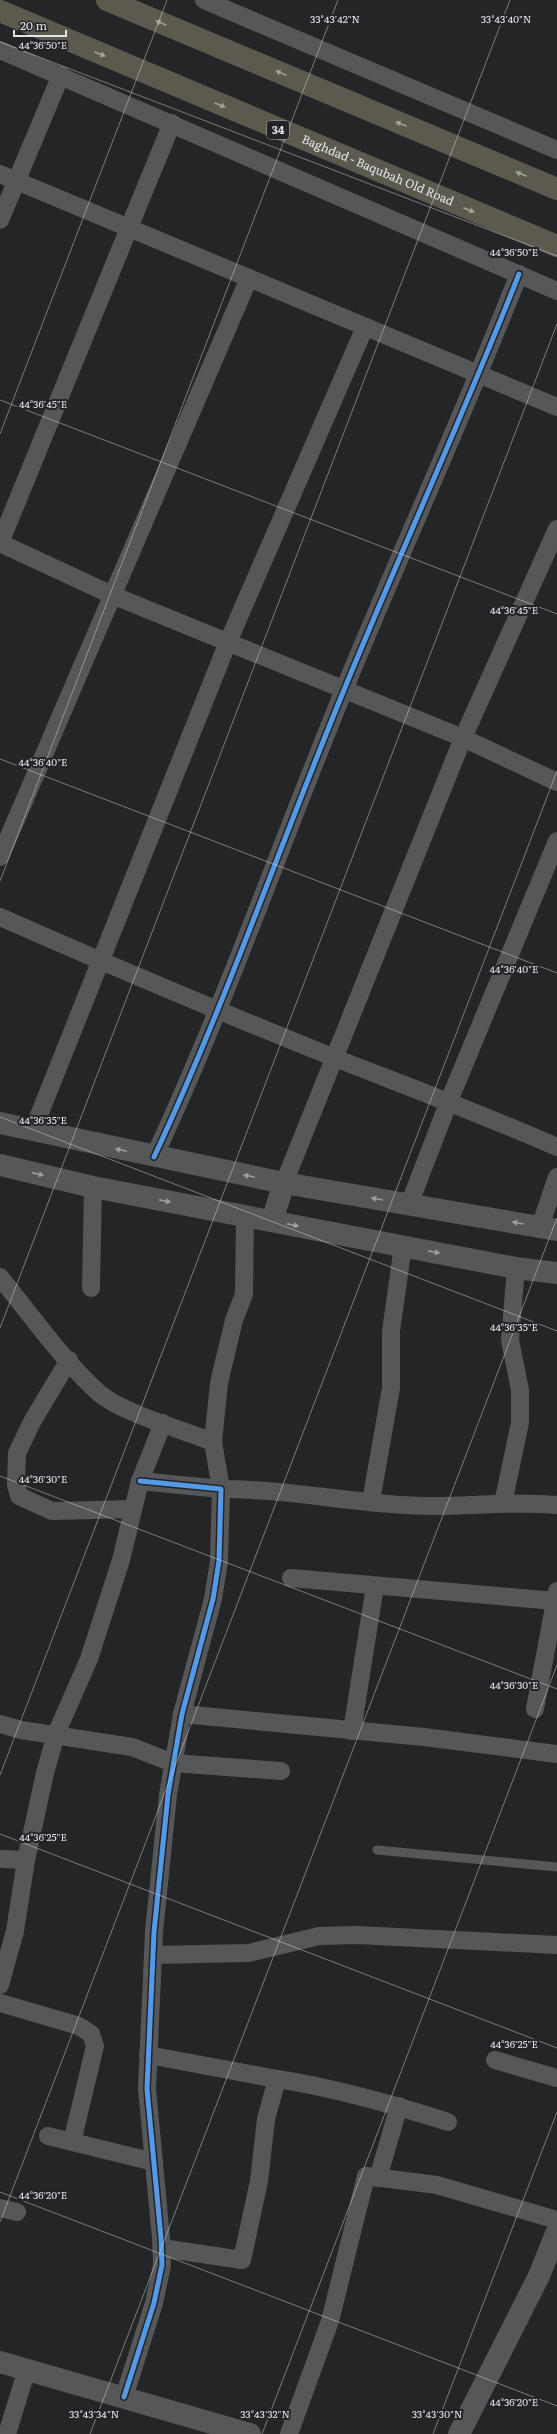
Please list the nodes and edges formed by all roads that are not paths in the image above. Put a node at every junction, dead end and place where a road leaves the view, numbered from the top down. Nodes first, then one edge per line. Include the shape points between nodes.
1 (107, 0) edge
2 (204, 0) edge
3 (0, 11) edge
4 (0, 50) edge
5 (61, 75) junction
6 (172, 122) junction
7 (557, 150) edge
8 (0, 174) edge
9 (17, 181) junction
10 (557, 189) edge
11 (0, 220) edge
12 (129, 228) junction
13 (557, 246) edge
14 (519, 274) junction
15 (249, 278) junction
16 (557, 291) edge
17 (365, 327) junction
18 (479, 375) junction
19 (557, 407) edge
20 (557, 530) edge
21 (0, 543) edge
22 (112, 595) junction
23 (228, 642) junction
24 (344, 689) junction
25 (463, 738) junction
26 (557, 782) edge
27 (557, 841) edge
28 (0, 857) edge
29 (0, 917) edge
30 (100, 961) junction
31 (218, 1009) junction
32 (335, 1058) junction
33 (449, 1101) junction
34 (0, 1123) edge
35 (33, 1130) junction
36 (557, 1147) edge
37 (154, 1157) junction
38 (0, 1165) edge
39 (557, 1177) edge
40 (284, 1183) junction
41 (93, 1187) junction
42 (409, 1205) junction
43 (245, 1216) junction
44 (272, 1221) junction
45 (549, 1228) edge
46 (403, 1246) junction
47 (516, 1268) junction
48 (557, 1273) edge
49 (0, 1277) edge
50 (91, 1288) dead end
51 (69, 1360) junction
52 (163, 1422) junction
53 (213, 1442) junction
54 (140, 1481) junction
55 (221, 1489) junction
56 (371, 1501) junction
57 (503, 1503) junction
58 (557, 1504) edge
59 (133, 1509) junction
60 (291, 1578) dead end
61 (375, 1586) junction
62 (556, 1596) edge
63 (535, 1710) dead end
64 (182, 1714) junction
65 (0, 1724) edge
66 (352, 1731) junction
67 (56, 1734) junction
68 (557, 1754) edge
69 (173, 1763) junction
70 (281, 1771) dead end
71 (377, 1850) dead end
72 (0, 1859) edge
73 (26, 1860) junction
74 (557, 1867) edge
75 (557, 1945) edge
76 (154, 1955) junction
77 (0, 1985) edge
78 (0, 2002) edge
79 (148, 2055) junction
80 (495, 2060) dead end
81 (557, 2078) edge
82 (277, 2079) junction
83 (399, 2106) junction
84 (448, 2122) dead end
85 (48, 2136) dead end
86 (72, 2142) junction
87 (154, 2162) junction
88 (378, 2178) junction
89 (0, 2208) edge
90 (18, 2212) dead end
91 (557, 2220) edge
92 (557, 2231) edge
93 (162, 2248) junction
94 (553, 2252) edge
95 (0, 2362) edge
96 (27, 2369) junction
97 (124, 2397) junction
98 (236, 2432) edge
99 (7, 2434) edge
100 (289, 2434) edge
101 (459, 2434) edge

10 -> 1 highway
2 - 7 street
3 -> 13 highway, Baghdad - Baqubah Old Road / 34
4 - 5 street
5 - 6 street
5 - 9 street
6 - 12 street
6 - 14 street
8 - 9 street
9 - 11 street
9 - 12 street
12 - 15 street
12 - 21 street
14 - 16 street
14 - 18 street
15 - 17 street
15 - 22 street
17 - 18 street
17 - 23 street
18 - 19 street
18 - 24 street
20 - 25 street
21 - 22 street
22 - 23 street
22 - 28 street
23 - 24 street
23 - 30 street
24 - 25 street
24 - 31 street
25 - 26 street
25 - 32 street
27 - 33 street
29 - 30 street
30 - 31 street
30 - 35 street
31 - 32 street
31 - 37 street
32 - 33 street
32 - 40 street
33 - 36 street
33 - 42 street
34 - 35 street
37 -> 35 street
40 -> 37 street
38 -> 41 street
39 - 45 street
42 -> 40 street
40 - 44 street
41 -> 43 street
41 - 50 street
45 -> 42 street
43 - 44 street
43 - 53 street via 244,1294 234,1320 219,1383
44 -> 46 street
46 -> 47 street
46 - 56 street via 391,1332 391,1388
47 - 48 street
47 - 57 street via 510,1340 520,1390 520,1423
49 - 51 street
51 - 52 street via 100,1393 135,1413
51 - 59 street via 33,1420 17,1453 16,1484 19,1496 52,1511
52 - 53 street
52 - 54 street
53 - 55 street
54 - 55 street
54 - 59 street
55 - 56 street via 269,1490
55 - 64 street via 219,1561 213,1599
56 - 57 street via 435,1506
57 - 58 street
59 - 67 street via 121,1560 90,1659
60 - 61 street
61 - 62 street
61 - 66 street
62 - 63 street
64 - 66 street
64 - 69 street
65 - 67 street via 21,1730
66 - 68 street via 424,1737
67 - 69 street via 132,1747
67 - 73 street
69 - 70 street
69 - 76 street
71 - 74 lane
72 - 73 street
73 - 77 street via 15,1931
75 - 76 street via 358,1935 319,1936 249,1953
76 - 79 street
78 - 86 street via 79,2026 91,2034 95,2046
79 - 82 street
79 - 87 street via 147,2089
80 - 81 street
82 - 83 street via 318,2086
82 - 93 street via 266,2119 259,2181 242,2260
83 - 84 street
83 - 88 street
85 - 86 street
86 - 87 street
87 - 93 street
88 - 91 street via 436,2185
88 - 100 street via 366,2176 330,2322
89 - 90 street
92 - 94 street
93 - 97 street via 162,2265 154,2303
94 - 101 street
95 - 96 street
96 - 97 street
96 - 99 street
97 - 98 street

